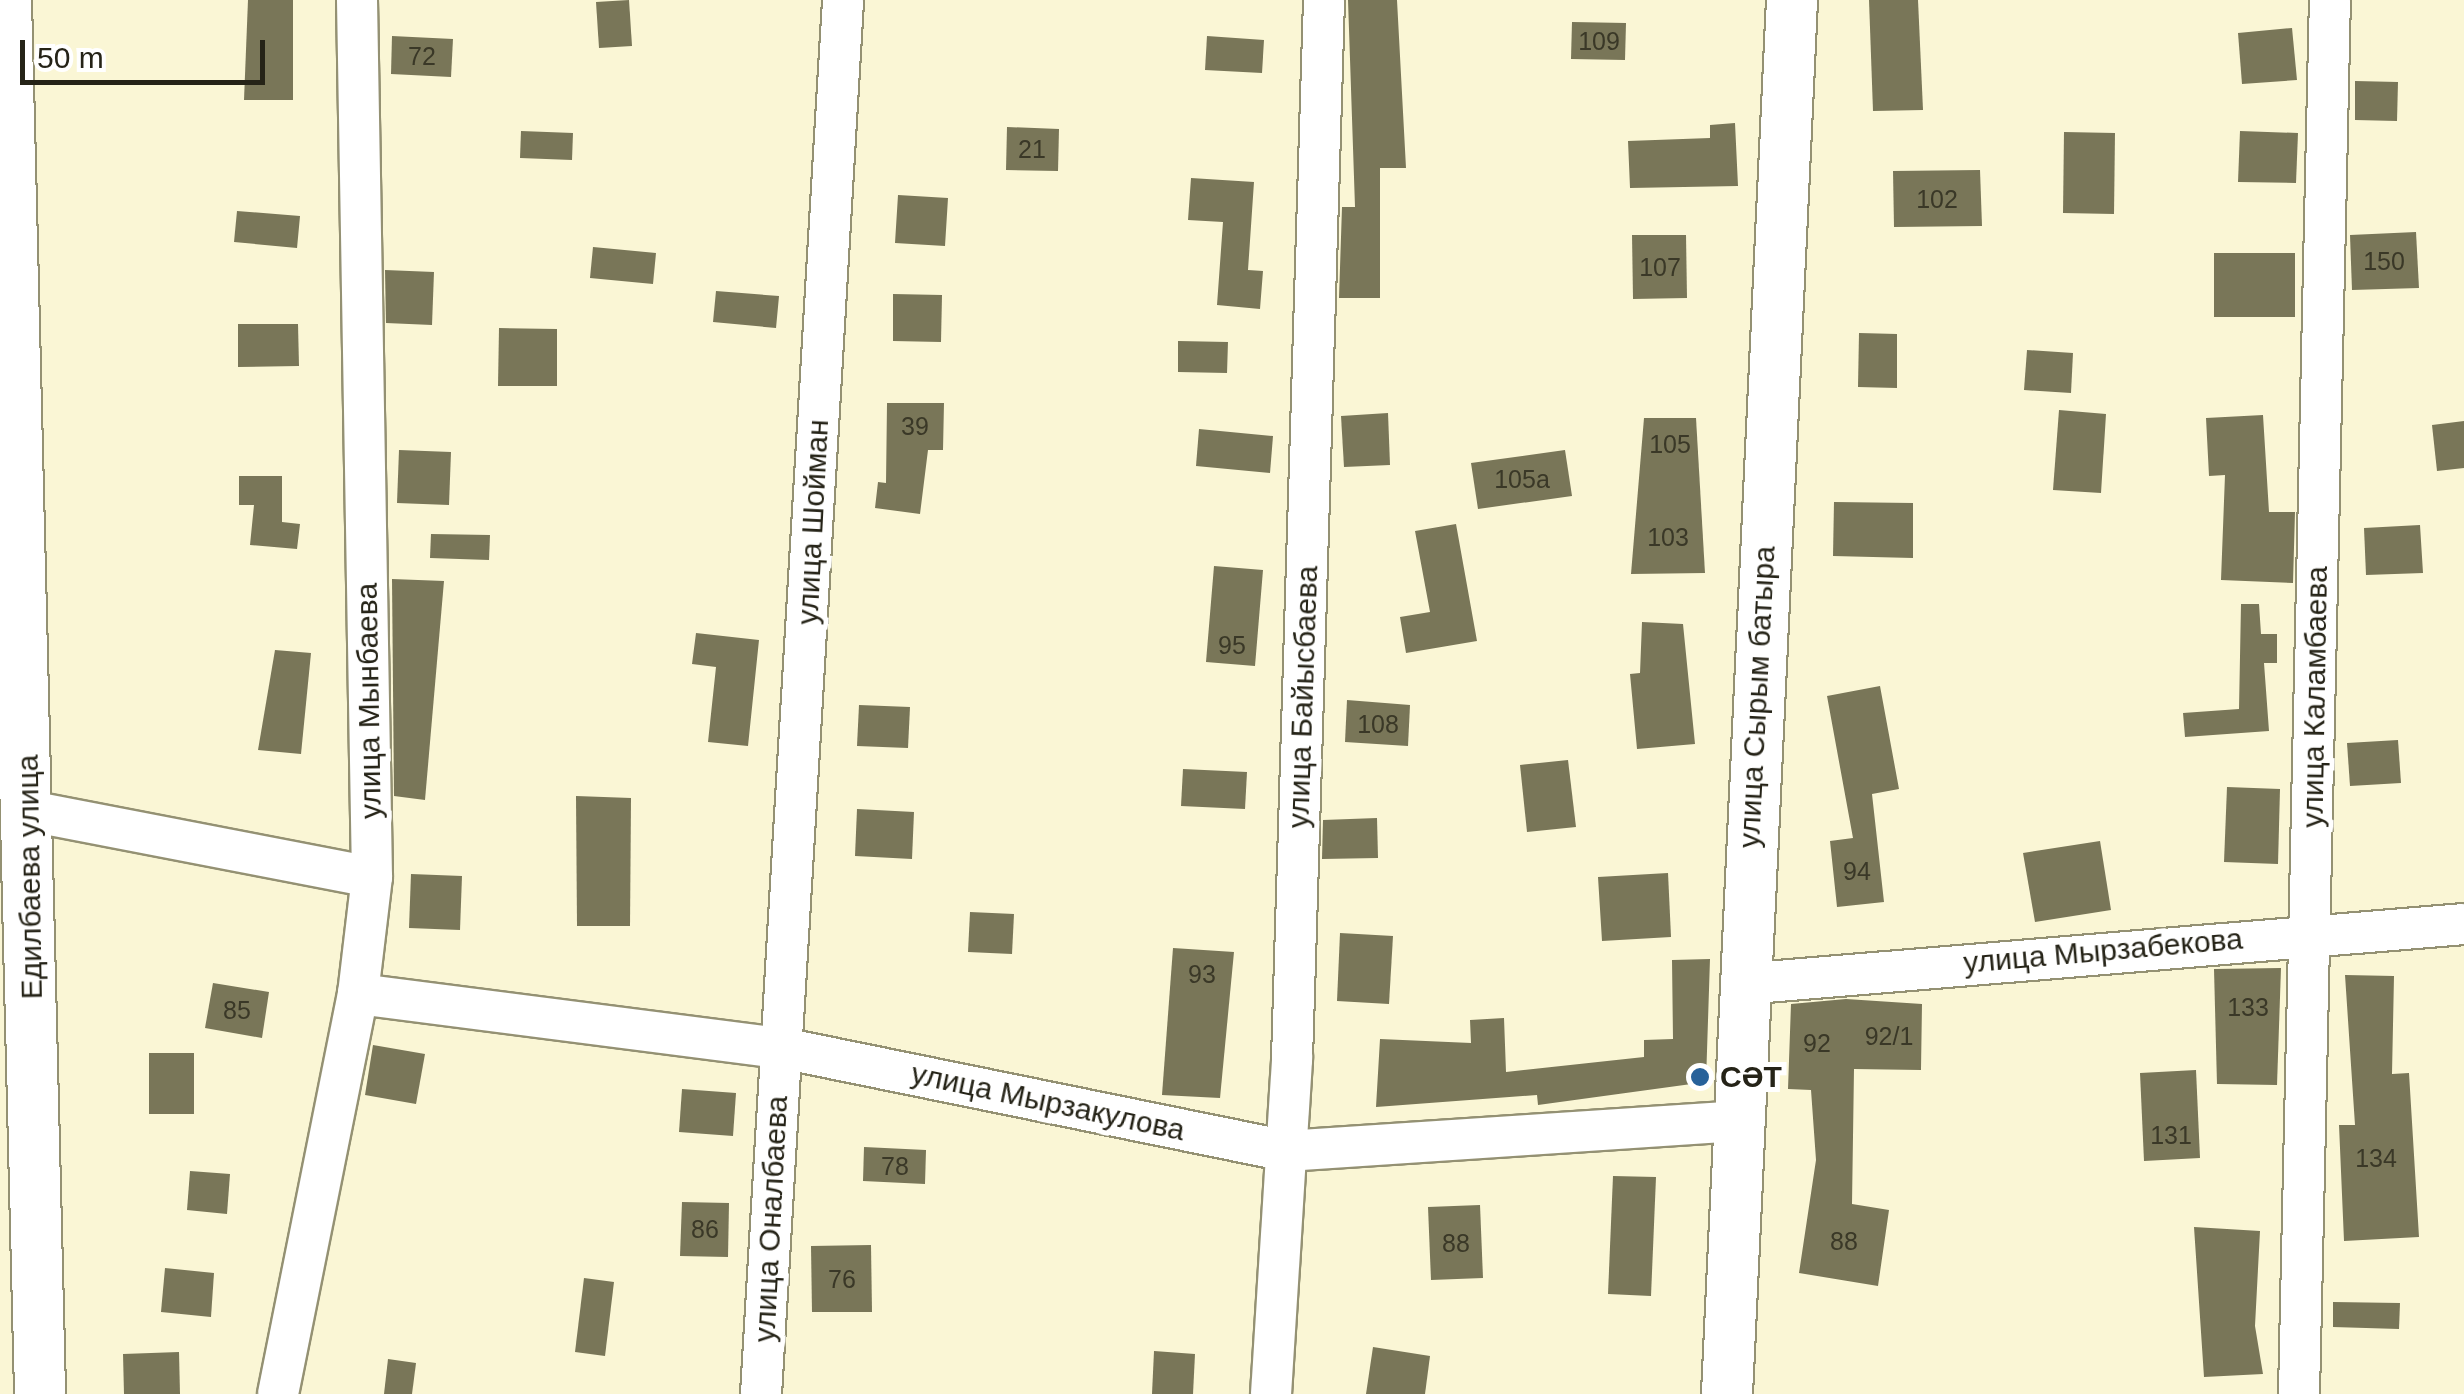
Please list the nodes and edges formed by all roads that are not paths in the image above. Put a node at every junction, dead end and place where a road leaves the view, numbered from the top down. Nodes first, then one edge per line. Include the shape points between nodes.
1 (6, 0) edge
2 (357, 0) edge
3 (843, 0) edge
4 (1324, 0) edge
5 (1792, 0) edge
6 (2330, 0) edge
7 (4, 67) edge
8 (11, 546) edge
9 (29, 811) junction
10 (372, 876) junction
11 (2464, 924) edge
12 (2310, 931) junction
13 (1742, 984) junction
14 (358, 994) junction
15 (782, 1046) junction
16 (1740, 1122) junction
17 (1287, 1151) junction
18 (40, 1394) edge
19 (278, 1394) edge
20 (761, 1394) edge
21 (1271, 1394) edge
22 (1727, 1394) edge
23 (2299, 1394) edge

1 - 7 street, Едилбаева улица
2 - 10 street, улица Мынбаева
3 - 15 street, улица Шойман
4 - 17 street, улица Байысбаева
5 - 13 street, улица Сырым батыра
6 - 12 street, улица Каламбаева
7 - 8 street, Едилбаева улица
8 - 9 street, Едилбаева улица
9 - 10 street
9 - 18 street, Едилбаева улица
10 - 14 street, улица Мынбаева
11 - 12 street, улица Мырзабекова
12 - 13 street, улица Мырзабекова
12 - 23 street, улица Каламбаева
13 - 16 street, улица Сырым батыра
14 - 15 street, улица Мырзакулова
14 - 19 street, улица Мынбаева
15 - 17 street, улица Мырзакулова
15 - 20 street, улица Оналбаева
16 - 17 street, улица Мырзакулова
16 - 22 street, улица Сырым батыра
17 - 21 street, улица Байысбаева

